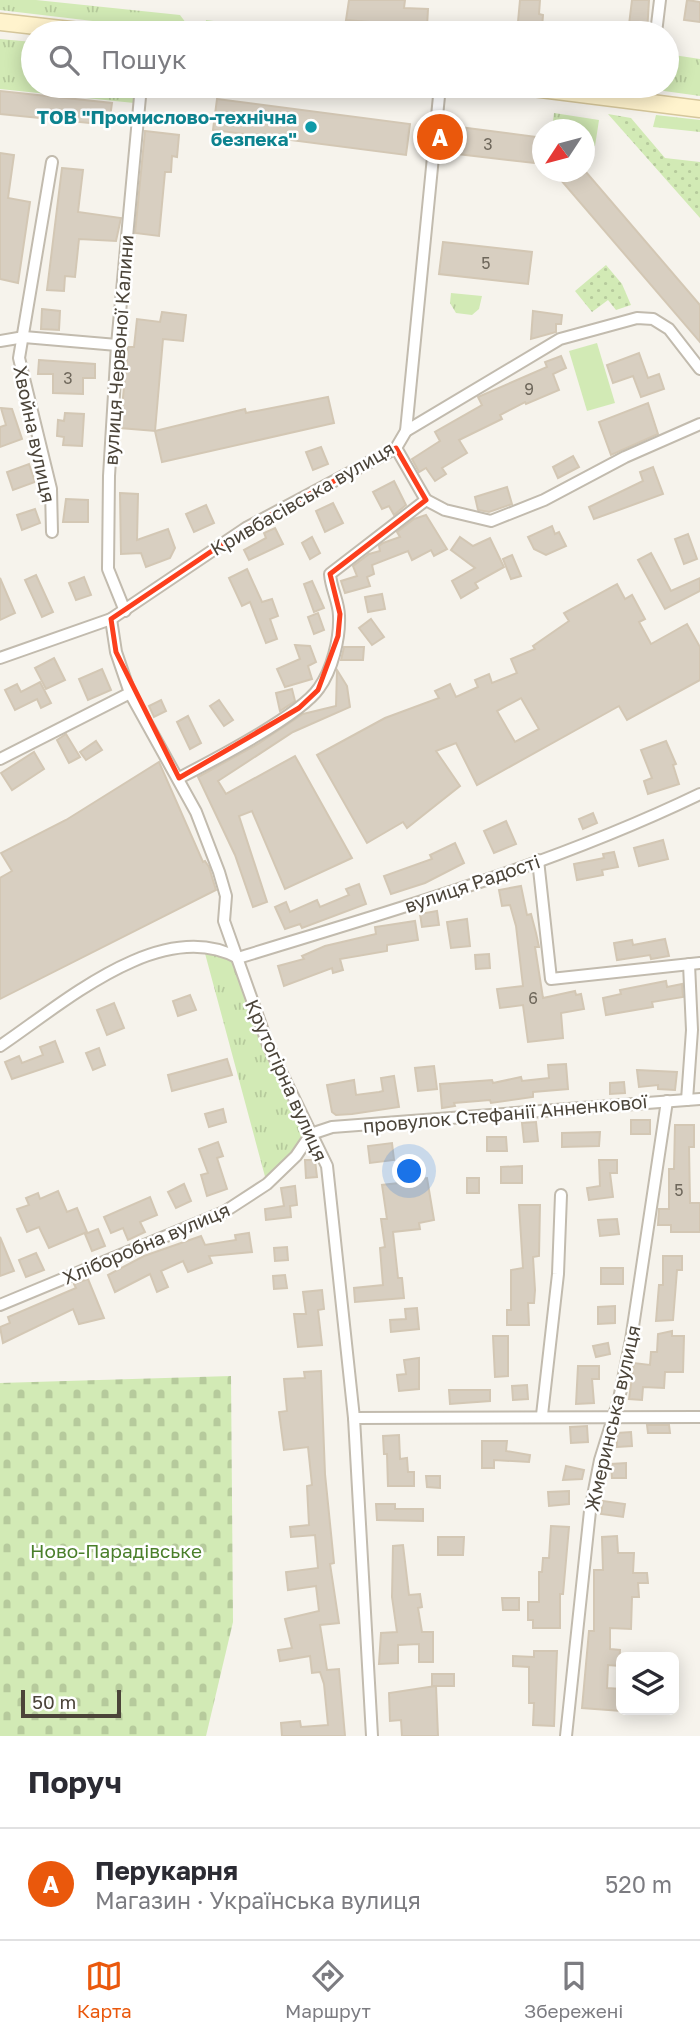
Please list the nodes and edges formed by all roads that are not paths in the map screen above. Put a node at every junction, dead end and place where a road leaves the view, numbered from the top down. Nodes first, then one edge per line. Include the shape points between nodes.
1 (660, 0) edge
2 (657, 21) edge
3 (0, 22) edge
4 (21, 24) edge
5 (140, 98) edge
6 (439, 98) edge
7 (663, 98) edge
8 (700, 109) edge
9 (52, 162) dead end
10 (24, 337) junction
11 (0, 341) edge
12 (117, 345) junction
13 (700, 369) edge
14 (700, 424) edge
15 (406, 431) junction
16 (396, 447) junction
17 (426, 500) junction
18 (52, 532) dead end
19 (125, 611) junction
20 (111, 620) junction
21 (0, 658) edge
22 (130, 693) junction
23 (0, 759) edge
24 (179, 778) junction
25 (700, 794) edge
26 (538, 860) junction
27 (238, 958) junction
28 (694, 964) edge
29 (0, 1046) edge
30 (700, 1099) edge
31 (687, 1100) junction
32 (667, 1101) junction
33 (311, 1134) junction
34 (561, 1195) dead end
35 (0, 1305) edge
36 (542, 1415) junction
37 (613, 1415) junction
38 (700, 1417) edge
39 (354, 1418) junction
40 (372, 1736) edge
41 (566, 1736) edge

1 - 2 street
3 - 4 main road
5 - 12 street, вулиця Червоної Калини
6 - 15 street
7 - 8 main road
9 - 10 street, Хвойна вулиця
10 - 11 street, Хвойна вулиця
10 - 12 street, Хвойна вулиця
10 - 18 street, Хвойна вулиця via 19,366 51,489
12 - 19 street, вулиця Червоної Калини via 107,545 108,569
13 - 15 street, Кривбасівська вулиця via 669,329 653,319 637,318 560,339
14 - 17 street via 491,522
15 - 16 street, Кривбасівська вулиця
16 - 17 street
16 - 19 street, Кривбасівська вулиця via 246,528
17 - 24 street via 330,575 340,614 338,636 318,690 299,708
19 - 20 street, Кривбасівська вулиця
20 - 21 street, Кривбасівська вулиця
20 - 22 street, Крутогірна вулиця
22 - 23 street
22 - 24 street, Крутогірна вулиця
24 - 27 street, Крутогірна вулиця via 219,872 226,895 224,921
25 - 26 street, вулиця Радості via 610,835
26 - 27 street, вулиця Радості
26 - 28 street via 551,979
27 - 29 street via 223,949 203,946 133,962 73,993
27 - 33 street, Крутогірна вулиця via 268,1045
28 - 31 street
30 - 31 street, провулок Стефанії Анненкової
31 - 32 street, провулок Стефанії Анненкової
32 - 33 street, провулок Стефанії Анненкової via 357,1125
32 - 37 street, Жмеринська вулиця via 634,1326
33 - 35 street, Хліборобна вулиця via 276,1176 224,1212
33 - 39 street, Крутогірна вулиця via 324,1157 331,1195
34 - 36 street via 558,1273
36 - 37 street
36 - 39 street
37 - 38 street
37 - 41 street, Жмеринська вулиця via 590,1511
39 - 40 street, Крутогірна вулиця

